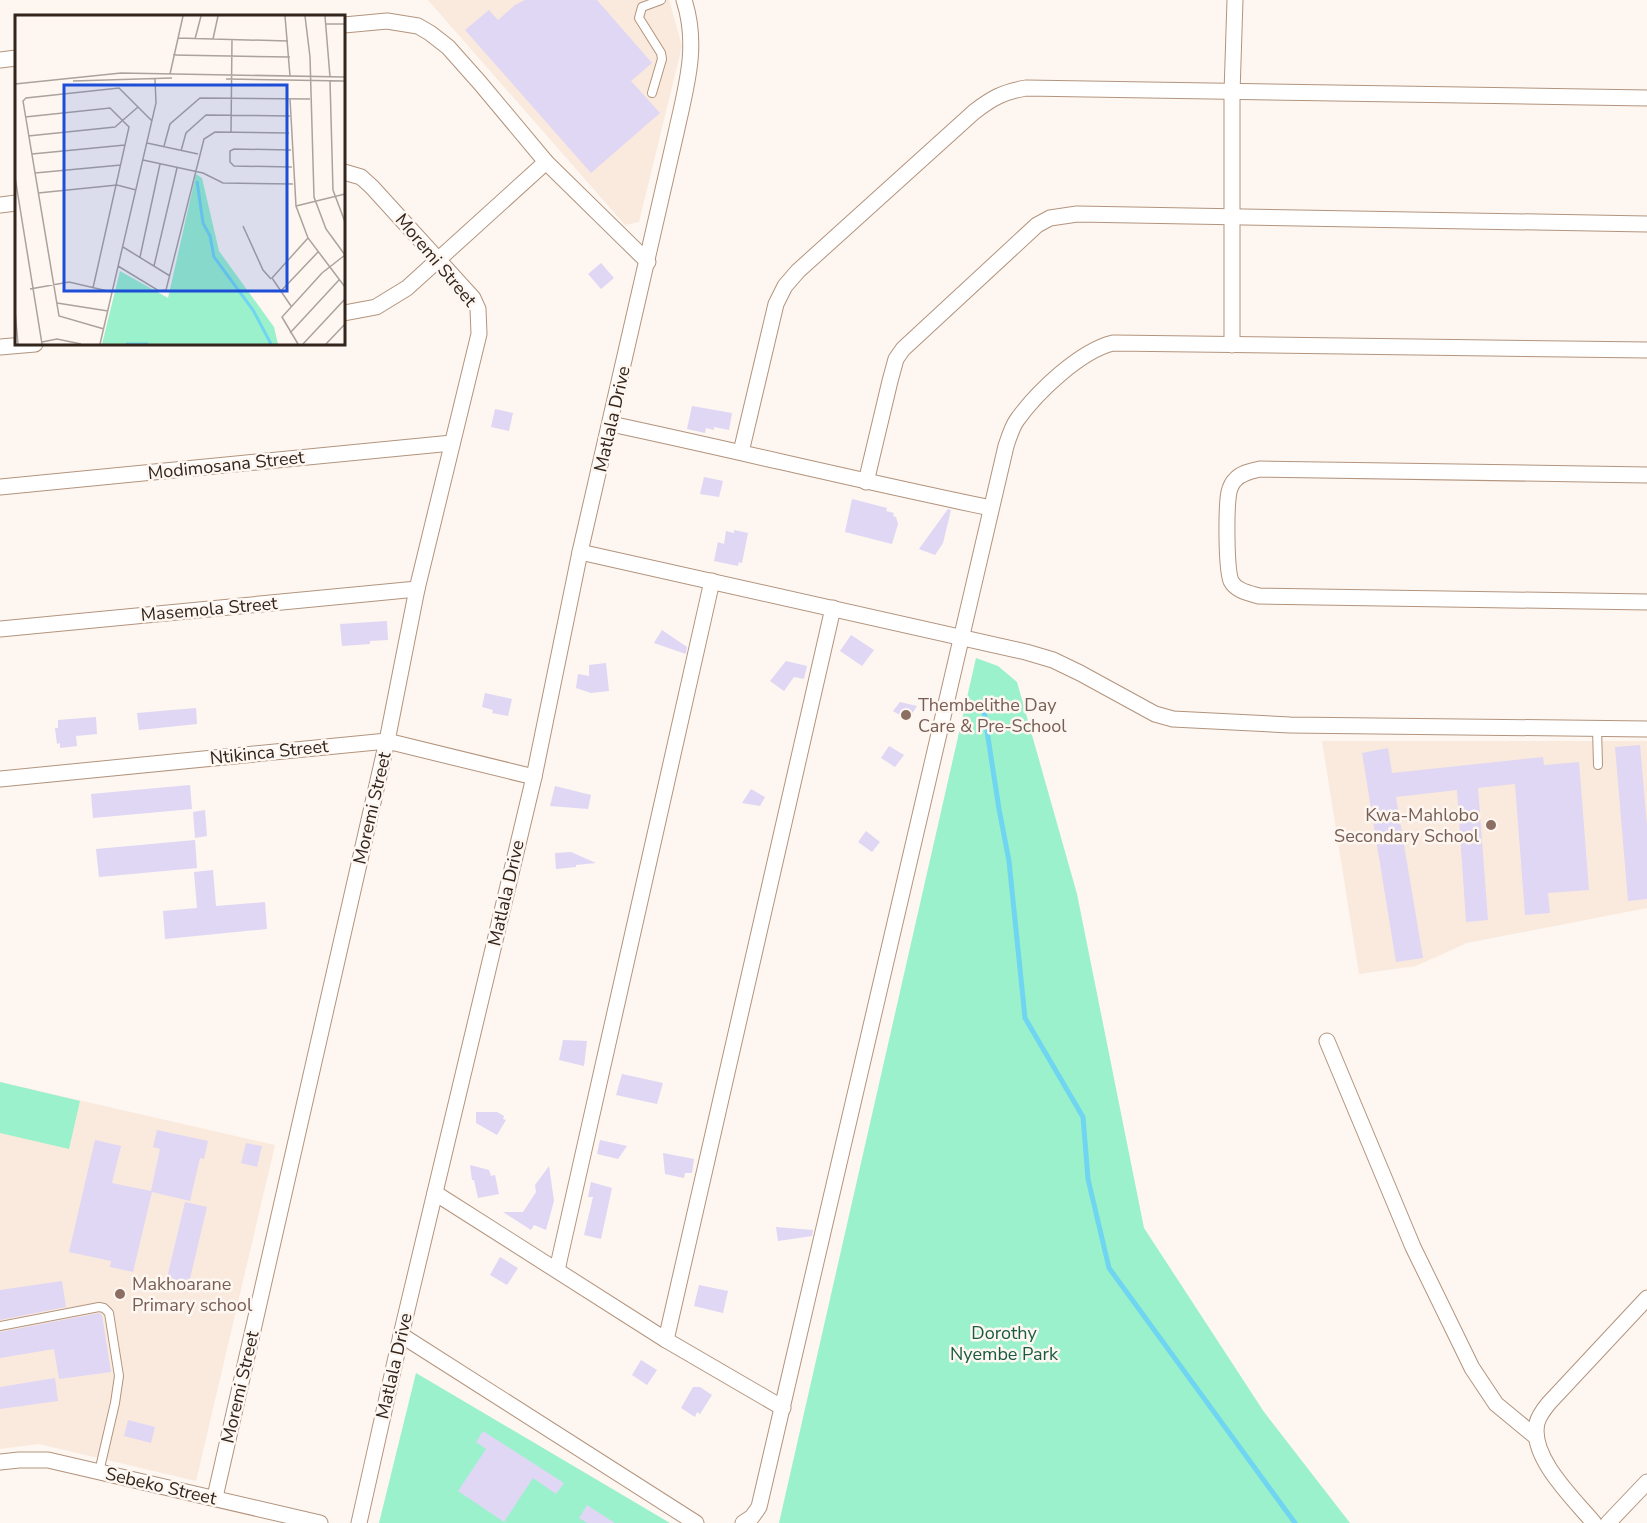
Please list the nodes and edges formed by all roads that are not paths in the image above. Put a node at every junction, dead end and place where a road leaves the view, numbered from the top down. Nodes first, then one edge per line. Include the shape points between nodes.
1 (661, 0) edge
2 (684, 0) edge
3 (1235, 0) edge
4 (345, 25) edge
5 (15, 58) edge
6 (0, 60) edge
7 (652, 93) dead end
8 (1232, 93) junction
9 (1647, 98) edge
10 (546, 162) junction
11 (345, 172) edge
12 (15, 203) edge
13 (0, 205) edge
14 (1232, 217) junction
15 (1647, 224) edge
16 (437, 261) junction
17 (648, 262) junction
18 (345, 313) edge
19 (23, 345) edge
20 (1232, 345) junction
21 (0, 347) edge
22 (1647, 350) edge
23 (610, 424) junction
24 (452, 443) junction
25 (741, 452) junction
26 (1647, 475) edge
27 (866, 482) junction
28 (0, 487) edge
29 (991, 508) junction
30 (580, 552) junction
31 (712, 582) junction
32 (417, 588) junction
33 (1647, 602) edge
34 (833, 608) junction
35 (0, 629) edge
36 (960, 638) junction
37 (1597, 728) junction
38 (1647, 729) edge
39 (387, 741) junction
40 (1598, 765) dead end
41 (534, 777) junction
42 (0, 778) edge
43 (1327, 1041) dead end
44 (435, 1194) junction
45 (557, 1270) junction
46 (1647, 1298) edge
47 (0, 1326) edge
48 (401, 1335) junction
49 (666, 1340) junction
50 (783, 1408) junction
51 (1536, 1437) junction
52 (0, 1462) edge
53 (99, 1472) junction
54 (1647, 1482) edge
55 (215, 1497) junction
56 (320, 1523) edge
57 (359, 1523) edge
58 (696, 1523) edge
59 (743, 1523) edge
60 (1594, 1523) edge
61 (1608, 1523) edge

1 - 7 lane via 642,7 639,18 661,53
2 - 17 street, Matlala Drive via 691,28 690,64
3 - 8 street
4 - 10 street via 387,21 418,26 430,33 448,47
5 - 6 street
8 - 9 street
8 - 14 street
8 - 25 street via 1026,88 993,98 785,286 776,304
10 - 16 street
10 - 17 street
11 - 16 street, Moremi Street via 360,177 372,187
12 - 13 street
14 - 15 street
14 - 20 street
14 - 27 street via 1077,214 1050,218 1037,225 896,359
16 - 18 street via 389,300 376,307
16 - 24 street, Moremi Street via 473,298 480,322
17 - 23 street, Matlala Drive
19 - 21 street
20 - 22 street
20 - 29 street via 1113,343 1087,353 1033,400 1015,422
23 - 25 street
23 - 30 street, Matlala Drive
24 - 28 street, Modimosana Street
24 - 32 street, Moremi Street
25 - 27 street
26 - 33 street via 1260,469 1236,478 1227,502 1228,566 1231,580 1246,593 1275,597
27 - 29 street
29 - 36 street
30 - 31 street
30 - 41 street, Matlala Drive
31 - 34 street
31 - 45 street
32 - 35 street, Masemola Street
32 - 39 street, Moremi Street
34 - 36 street
34 - 49 street
36 - 37 street via 1053,660 1155,714 1173,719 1290,725
36 - 50 street
37 - 38 street
37 - 40 lane
39 - 41 street, Ntikinca Street
39 - 42 street, Ntikinca Street
39 - 55 street, Moremi Street
41 - 44 street, Matlala Drive
43 - 51 street via 1413,1246 1472,1368 1496,1404
44 - 45 street
44 - 48 street, Matlala Drive
45 - 49 street
46 - 51 street via 1540,1414
47 - 53 lane via 99,1307 109,1312 119,1376
48 - 57 street, Matlala Drive
48 - 58 street
49 - 50 street
50 - 59 street via 759,1507
51 - 60 street via 1540,1454
52 - 53 street, Sebeko Street via 48,1460
53 - 55 street, Sebeko Street
54 - 61 street
55 - 56 street, Sebeko Street

